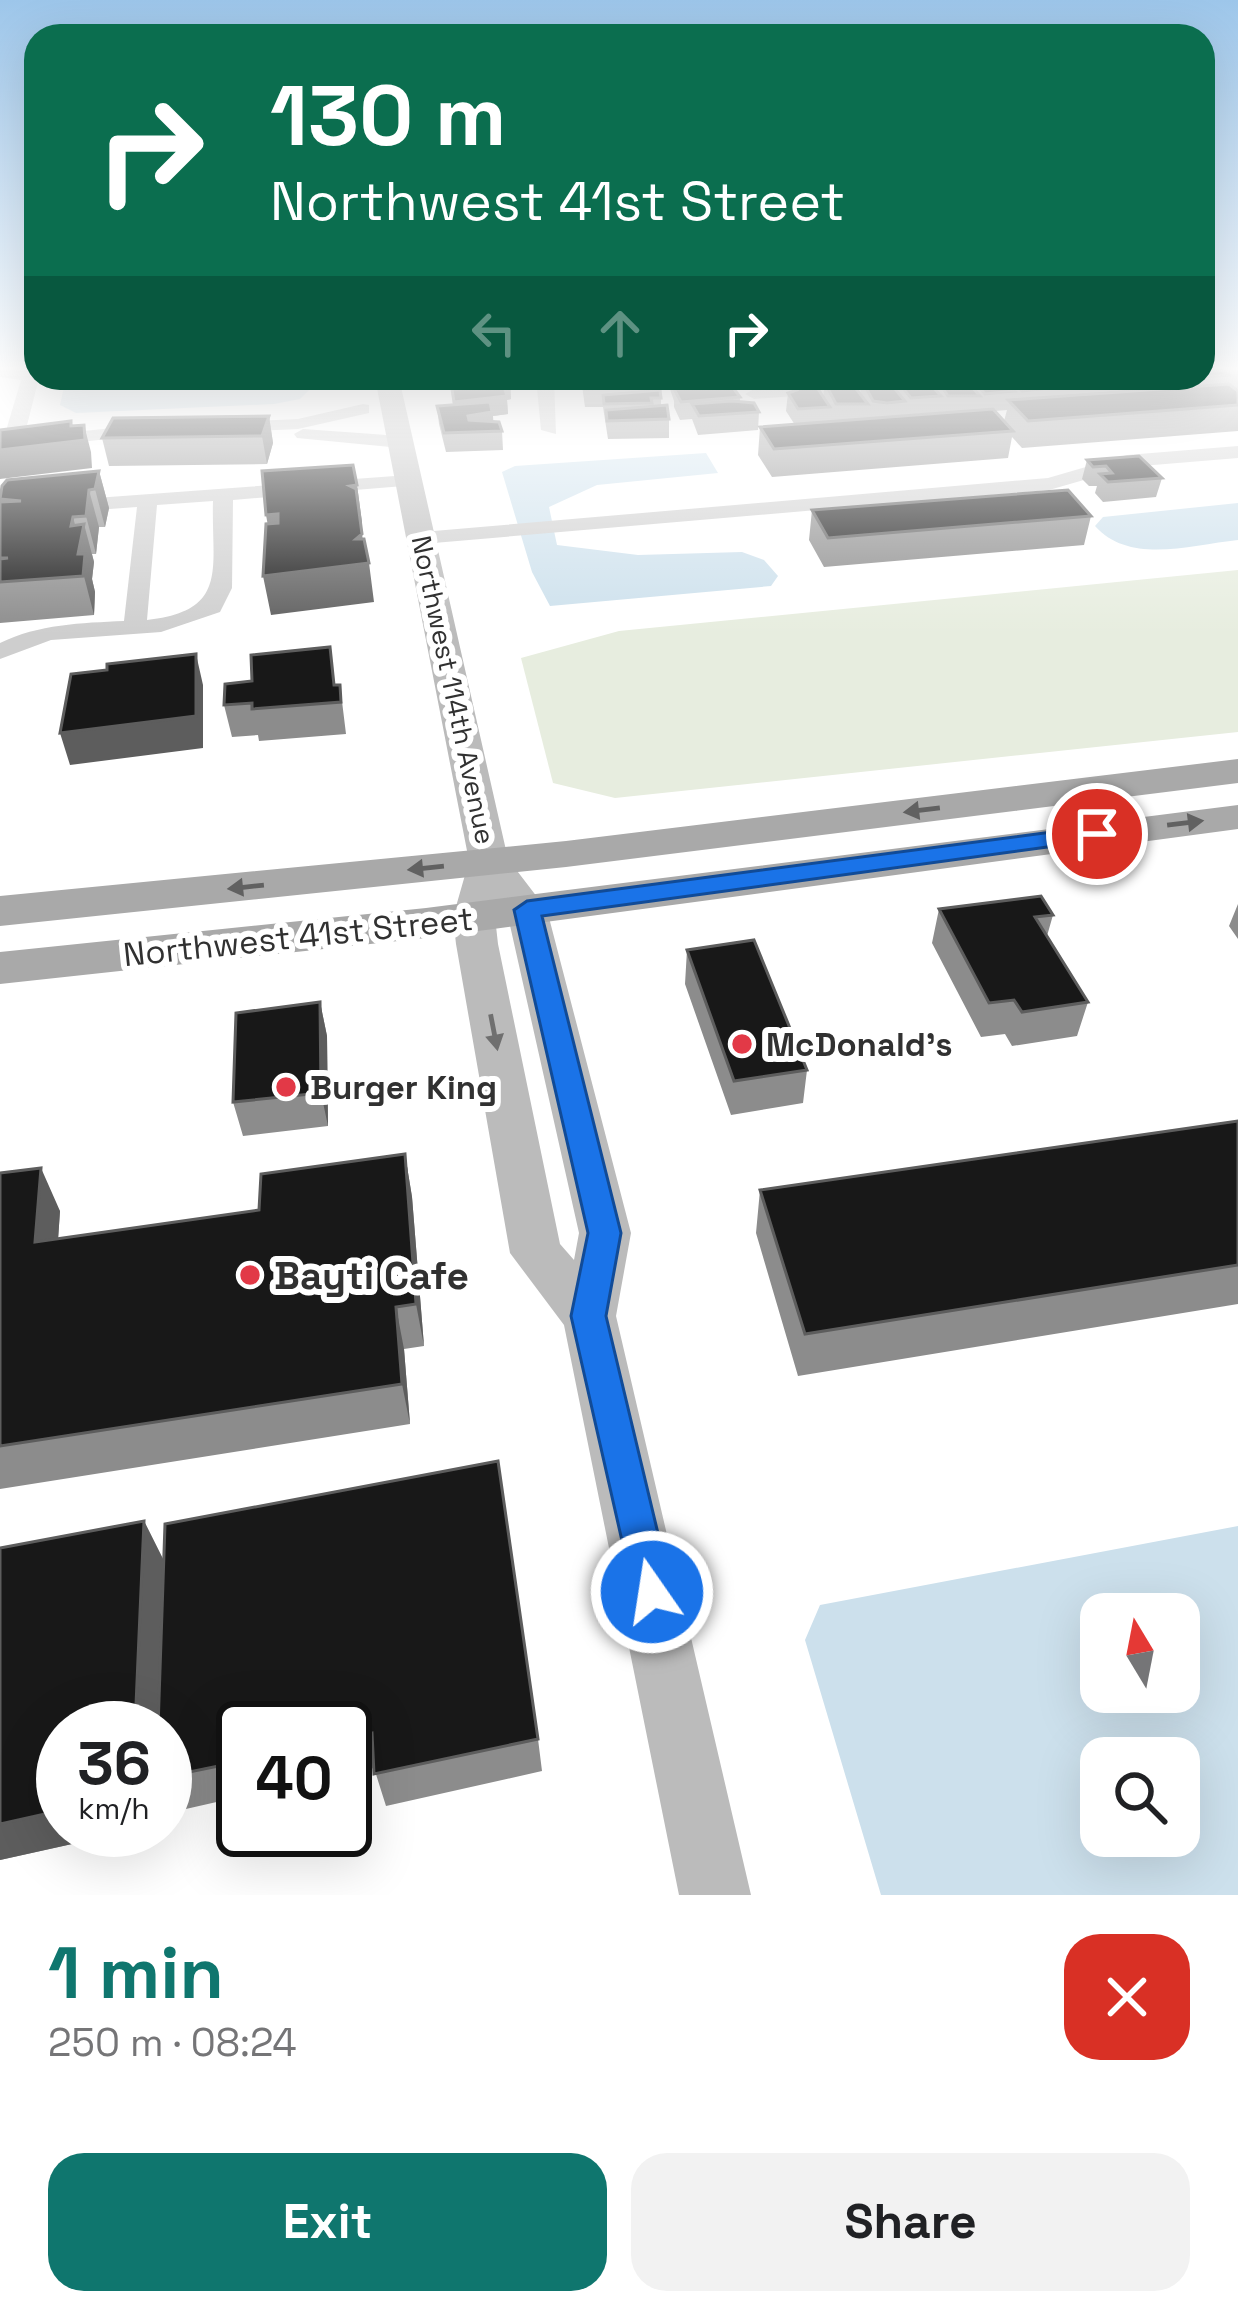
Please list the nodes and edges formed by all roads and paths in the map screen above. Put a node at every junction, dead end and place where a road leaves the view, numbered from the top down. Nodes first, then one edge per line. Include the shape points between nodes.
1 (404, 458) edge
2 (1159, 458) edge
3 (409, 481) junction
4 (223, 494) junction
5 (148, 500) junction
6 (0, 511) edge
7 (422, 538) junction
8 (135, 626) junction
9 (0, 652) edge
10 (1238, 771) edge
11 (1118, 785) junction
12 (1238, 817) edge
13 (1065, 838) junction
14 (489, 861) junction
15 (527, 910) junction
16 (0, 911) edge
17 (474, 916) junction
18 (0, 968) edge
19 (589, 1316) junction
20 (715, 1895) edge

1 - 3 street, Northwest 114th Avenue
2 - 7 street via 1049,484
3 - 4 street
3 - 7 street, Northwest 114th Avenue
4 - 5 street
4 - 8 street via 220,598 195,616
5 - 6 street
5 - 8 street
7 - 14 street, Northwest 114th Avenue
8 - 9 street via 41,635
10 - 11 main road, Northwest 41st Street
11 - 13 main road
11 -> 14 main road, Northwest 41st Street
13 -> 12 main road, Northwest 41st Street
13 - 15 main road, Northwest 41st Street
14 - 15 street, Northwest 114th Avenue
14 -> 16 main road, Northwest 41st Street
14 - 17 street, Northwest 114th Avenue
15 - 17 main road, Northwest 41st Street
15 - 19 street, Northwest 114th Avenue via 605,1233
17 - 18 main road, Northwest 41st Street
17 -> 19 street, Northwest 114th Avenue via 536,1253
19 - 20 street, Northwest 114th Avenue

